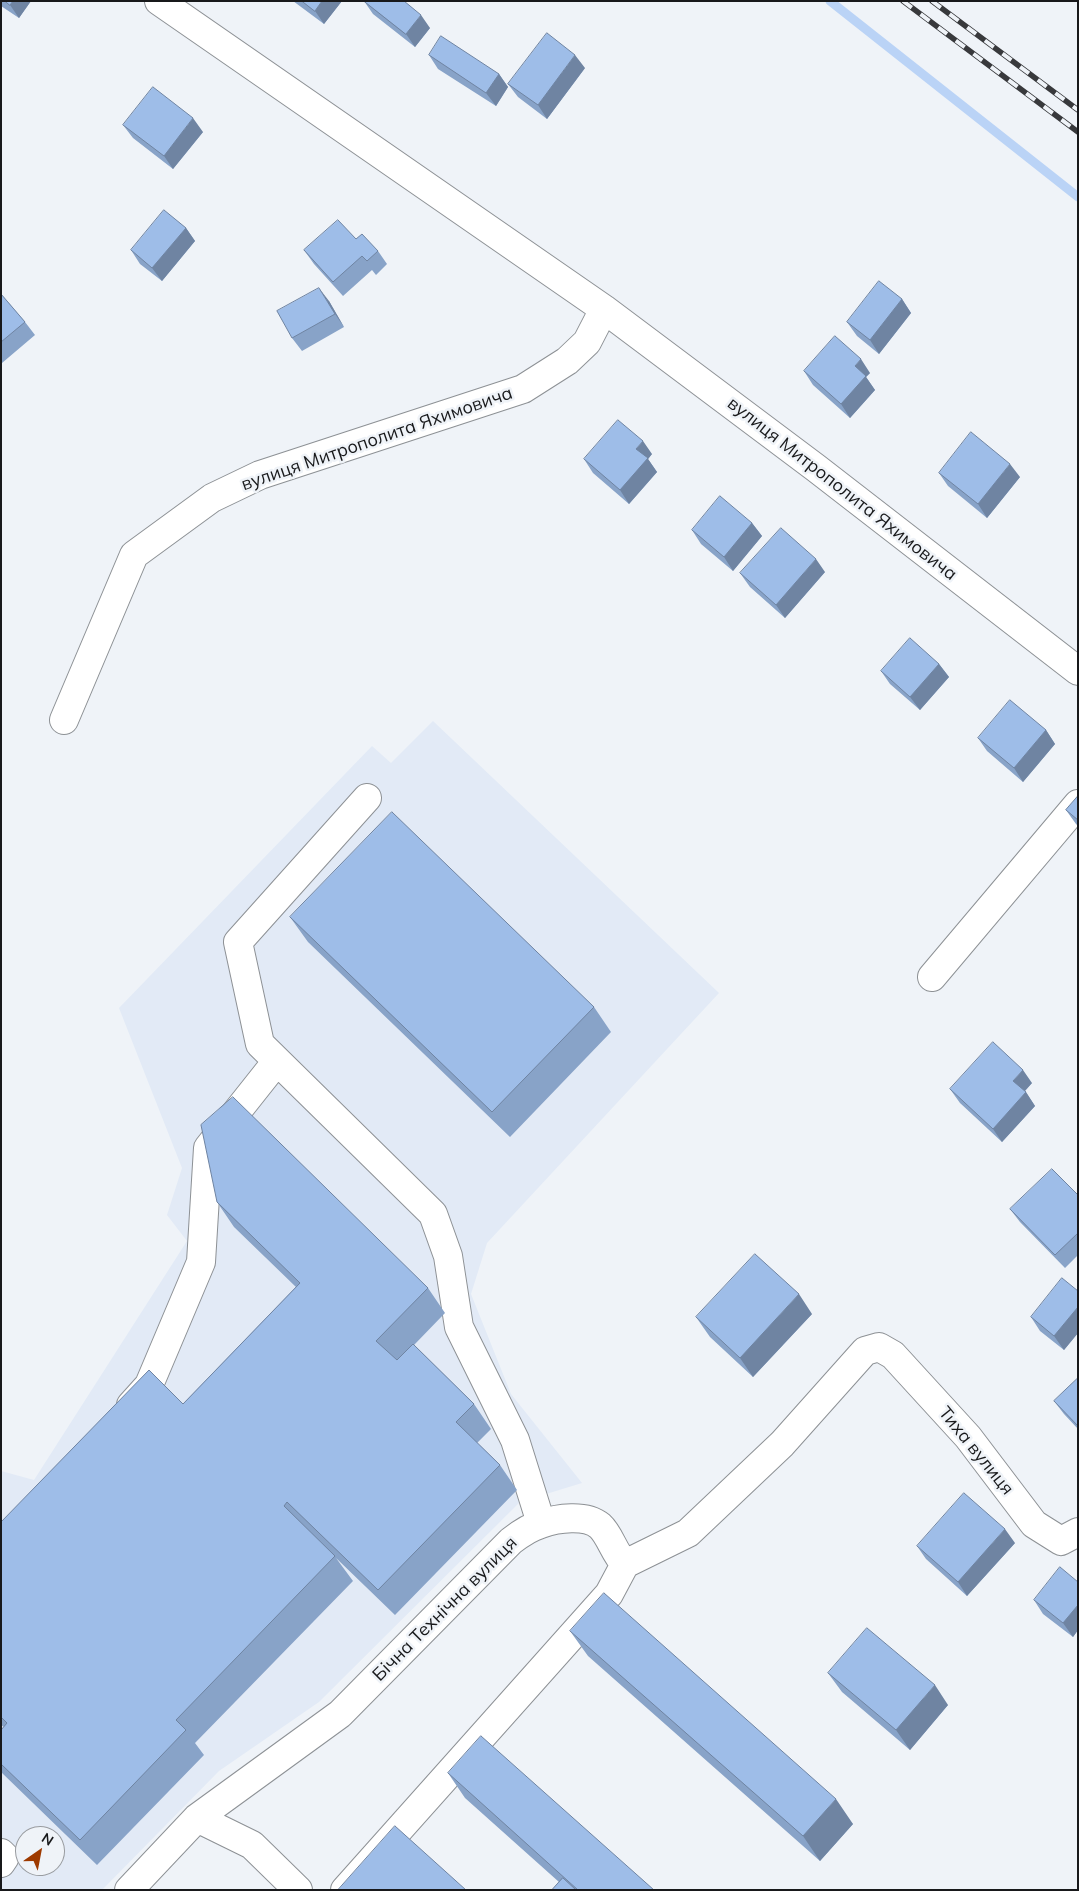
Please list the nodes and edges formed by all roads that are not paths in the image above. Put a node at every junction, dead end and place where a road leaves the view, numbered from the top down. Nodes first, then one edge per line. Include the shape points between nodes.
1 (159, 1) edge
2 (604, 309) junction
3 (1078, 671) edge
4 (64, 720) dead end
5 (367, 798) dead end
6 (1078, 804) edge
7 (932, 977) dead end
8 (277, 1061) junction
9 (117, 1421) edge
10 (541, 1523) junction
11 (1078, 1532) edge
12 (625, 1564) junction
13 (197, 1818) junction
14 (1, 1853) edge
15 (1, 1863) edge
16 (128, 1890) edge
17 (298, 1890) edge
18 (345, 1890) edge

1 - 2 street, вулиця Митрополита Яхимовича
2 - 3 street, вулиця Митрополита Яхимовича
2 - 4 street, вулиця Митрополита Яхимовича via 587,342 567,361 523,389 260,475 212,498 134,555
5 - 8 street via 238,942 260,1044
6 - 7 street
8 - 9 street via 208,1148 202,1262 149,1385
8 - 10 street via 433,1214 448,1256 459,1327 515,1440
10 - 12 street, Бічна Технічна вулиця via 588,1519 601,1526
10 - 13 street, Бічна Технічна вулиця via 511,1541 340,1714
11 - 12 street, Тиха вулиця via 1061,1541 1034,1524 968,1437 893,1355 879,1347 865,1351 782,1444 688,1533
12 - 18 street via 609,1594
13 - 16 street, Бічна Технічна вулиця
13 - 17 street via 252,1845
14 - 15 street via 5,1857

